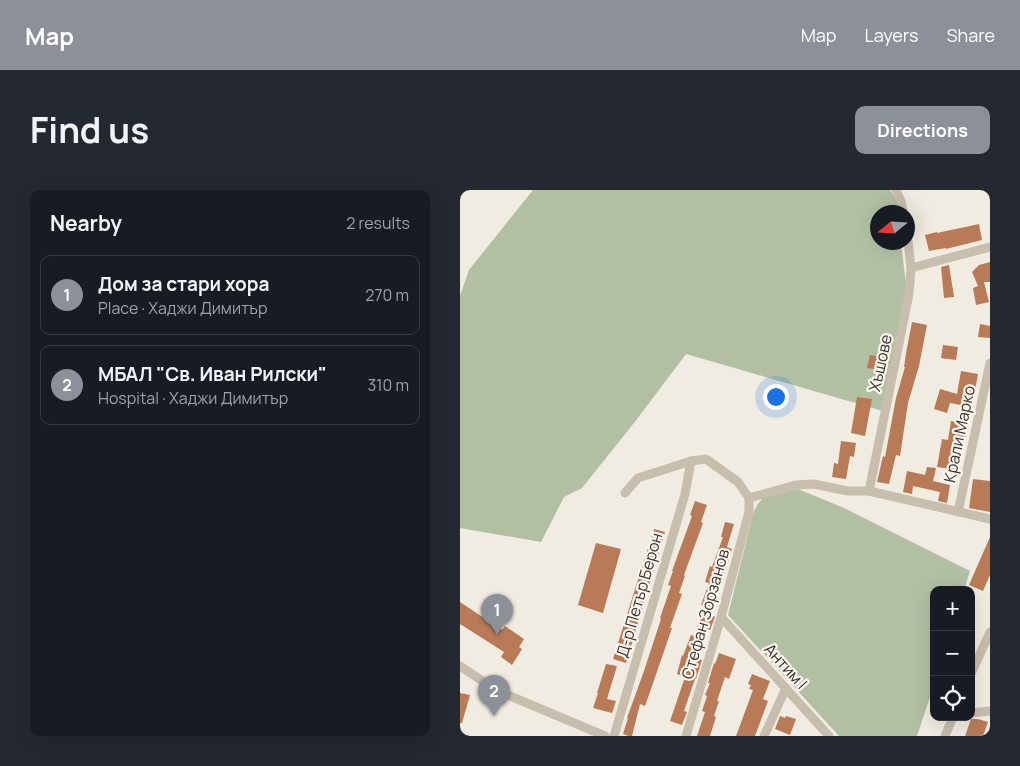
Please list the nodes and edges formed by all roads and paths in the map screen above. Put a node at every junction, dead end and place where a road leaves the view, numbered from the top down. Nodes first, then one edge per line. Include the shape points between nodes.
1 (896, 190) edge
2 (902, 205) edge
3 (990, 246) edge
4 (909, 250) edge
5 (911, 268) junction
6 (990, 363) edge
7 (987, 393) edge
8 (691, 461) junction
9 (869, 491) junction
10 (625, 493) dead end
11 (749, 498) junction
12 (958, 512) junction
13 (990, 519) edge
14 (721, 617) junction
15 (989, 637) edge
16 (460, 666) edge
17 (975, 666) edge
18 (786, 688) junction
19 (990, 711) edge
20 (975, 713) edge
21 (951, 721) edge
22 (591, 733) edge
23 (605, 736) edge
24 (614, 736) edge
25 (686, 736) edge
26 (764, 736) edge
27 (829, 736) edge
28 (945, 736) edge

1 - 2 street
3 - 5 street
4 - 5 street, Хъшове
5 - 9 street, Хъшове via 910,294
6 - 7 street, Крали Марко
7 - 12 street, Крали Марко
8 - 10 street via 638,478
8 - 11 street via 706,460 738,482
8 - 24 street, Д-р Петър Берон via 685,494
9 - 11 street via 796,485
9 - 12 street
11 - 14 street, Стефан Зорзанов via 749,512
12 - 13 street
14 - 18 street, Антим I
14 - 25 street, Стефан Зорзанов
15 - 17 street
16 - 22 street via 496,690
18 - 26 street
18 - 27 street, Антим I
19 - 20 street
21 - 28 street
22 - 23 street

